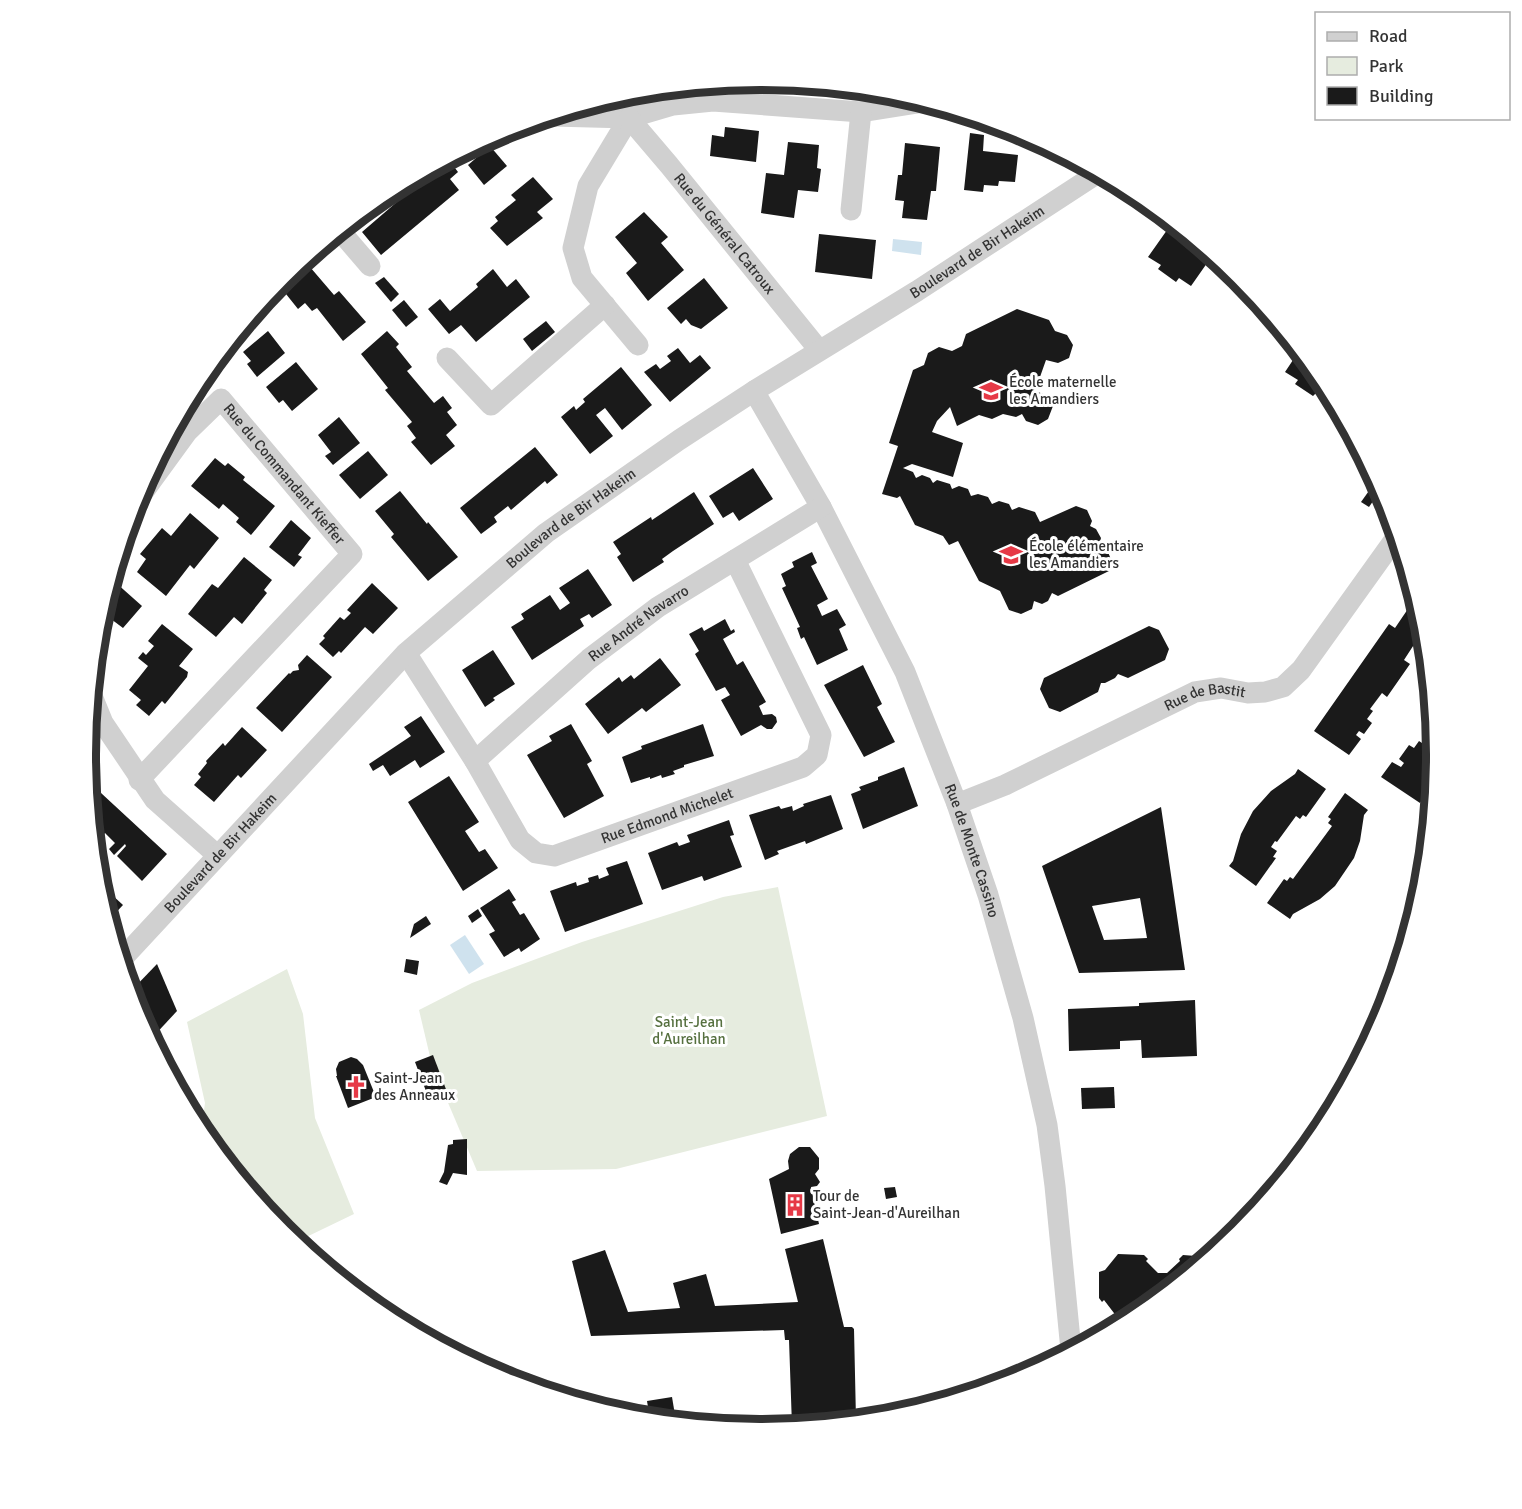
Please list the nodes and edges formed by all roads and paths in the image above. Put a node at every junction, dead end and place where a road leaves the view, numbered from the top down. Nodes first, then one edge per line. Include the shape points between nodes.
1 (630, 103) edge
2 (902, 106) edge
3 (861, 112) junction
4 (576, 117) edge
5 (628, 118) junction
6 (1091, 178) edge
7 (851, 210) dead end
8 (345, 237) edge
9 (370, 266) dead end
10 (605, 306) junction
11 (638, 345) dead end
12 (819, 350) junction
13 (447, 358) dead end
14 (754, 391) junction
15 (163, 464) edge
16 (821, 507) junction
17 (1391, 544) edge
18 (735, 560) junction
19 (406, 653) junction
20 (98, 711) edge
21 (475, 761) junction
22 (139, 780) junction
23 (957, 804) junction
24 (217, 855) junction
25 (127, 953) edge
26 (1070, 1342) edge

1 - 5 street
2 - 3 street
3 - 5 street via 713,101 674,105
3 - 7 street
4 - 5 street
5 - 10 street via 588,186 573,248 582,278
5 - 12 street, Rue du Général Catroux
6 - 12 street, Boulevard de Bir Hakeim
8 - 9 street
10 - 11 street
10 - 13 street via 490,405
12 - 14 street, Boulevard de Bir Hakeim
14 - 16 street, Rue de Monte Cassino
14 - 19 street, Boulevard de Bir Hakeim via 546,533
15 - 22 street, Rue du Commandant Kieffer via 187,432 220,399 352,554
16 - 18 street, Rue André Navarro
16 - 23 street, Rue de Monte Cassino via 905,672
17 - 23 street, Rue de Bastit via 1301,670 1283,687 1264,693 1221,688 1195,692 1005,785
18 - 21 street, Rue André Navarro via 658,607 589,659
18 - 21 street, Rue Edmond Michelet via 821,735 817,754 804,767 554,856 536,853 520,840
19 - 21 street, Rue Edmond Michelet
19 - 24 street, Boulevard de Bir Hakeim
20 - 22 street
22 - 24 street via 155,800
23 - 26 street, Rue de Monte Cassino via 1020,1006 1047,1125
24 - 25 street, Boulevard de Bir Hakeim

